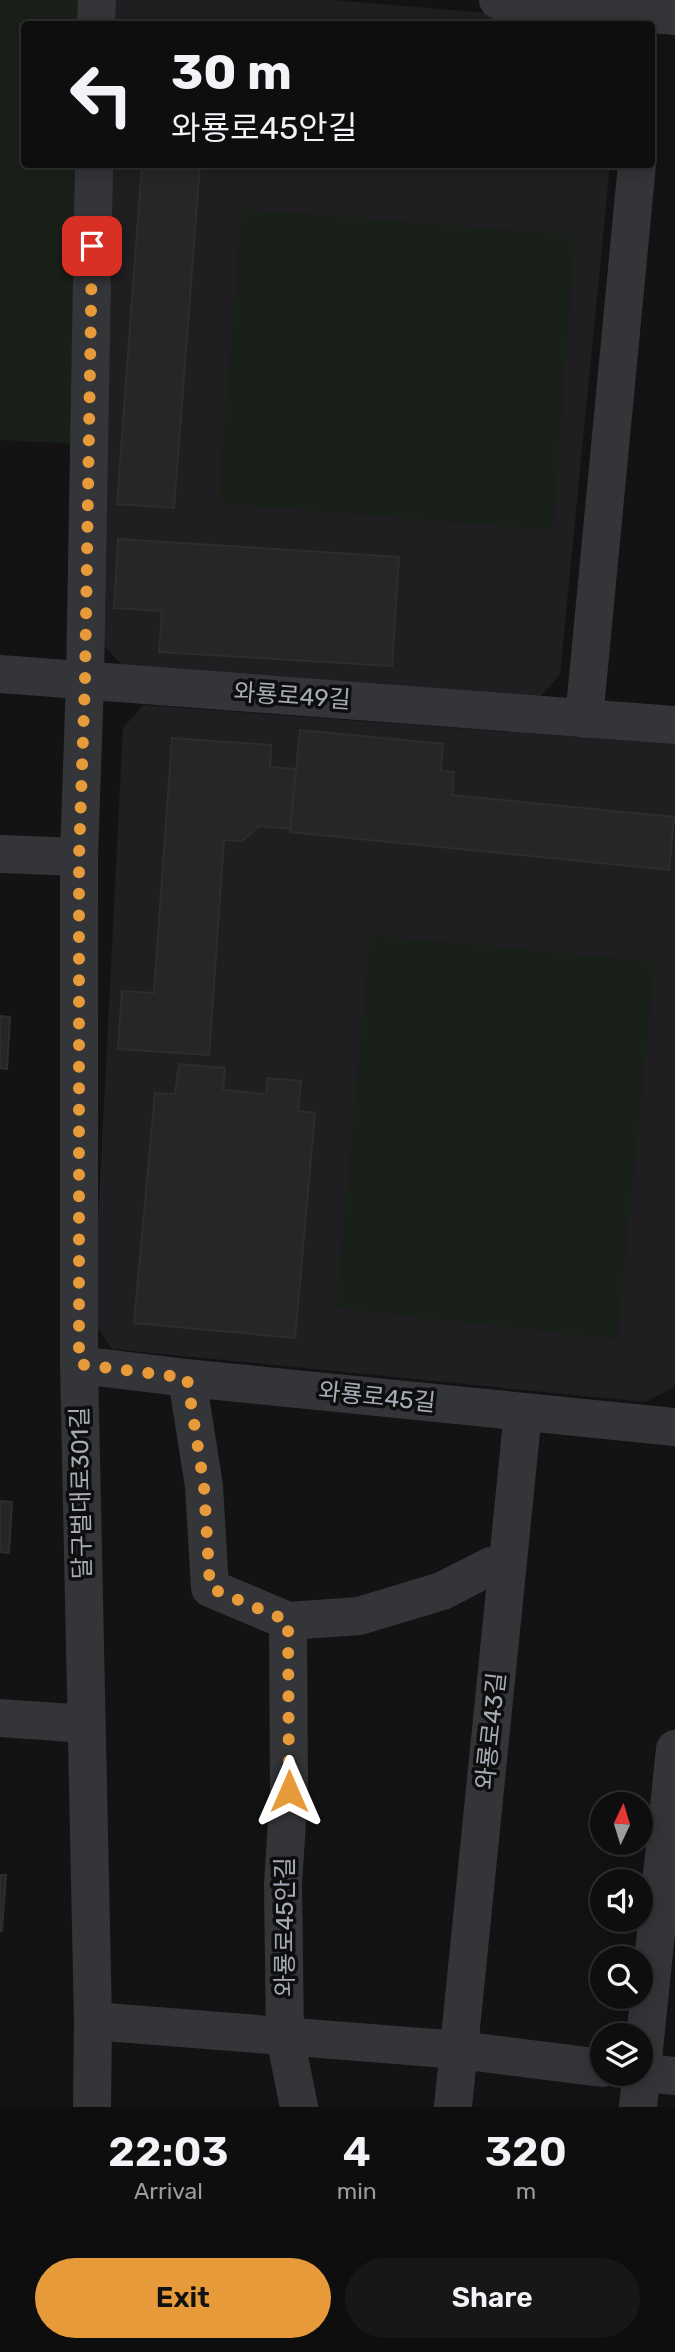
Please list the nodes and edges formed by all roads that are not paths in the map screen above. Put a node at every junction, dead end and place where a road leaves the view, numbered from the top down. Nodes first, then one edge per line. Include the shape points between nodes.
1 (97, 0) edge
2 (498, 0) edge
3 (658, 13) edge
4 (96, 21) edge
5 (94, 168) edge
6 (637, 168) edge
7 (0, 674) edge
8 (85, 680) junction
9 (584, 719) junction
10 (675, 725) edge
11 (0, 854) edge
12 (79, 857) junction
13 (79, 1364) junction
14 (187, 1378) junction
15 (523, 1412) junction
16 (675, 1427) edge
17 (507, 1568) junction
18 (288, 1621) junction
19 (0, 1718) edge
20 (86, 1724) junction
21 (675, 1749) edge
22 (93, 2021) junction
23 (646, 2023) edge
24 (285, 2036) junction
25 (459, 2050) junction
26 (590, 2066) edge
27 (653, 2073) edge
28 (675, 2076) edge
29 (640, 2086) edge
30 (92, 2107) edge
31 (299, 2107) edge
32 (453, 2107) edge
33 (638, 2107) edge

1 - 4 street
2 - 3 street
5 - 8 street, 달구벌대로301길
6 - 9 street
7 - 8 street, 와룡로49길
8 - 9 street, 와룡로49길
8 - 12 street, 달구벌대로301길
9 - 10 street, 와룡로49길
11 - 12 street
12 - 13 street, 달구벌대로301길
13 - 14 street, 와룡로45길
13 - 20 street, 달구벌대로301길
14 - 15 street, 와룡로45길
14 - 18 street via 204,1486 210,1588
15 - 16 street, 와룡로45길
15 - 17 street, 와룡로43길
17 - 18 street via 491,1566 442,1591 359,1616
17 - 25 street, 와룡로43길
18 - 24 street, 와룡로45안길
19 - 20 street
20 - 22 street, 달구벌대로301길
21 - 23 street
22 - 24 street
22 - 30 street, 달구벌대로301길
24 - 25 street
24 - 31 street, 와룡로45안길
25 - 26 street
25 - 32 street, 와룡로43길
27 - 28 street
29 - 33 street

